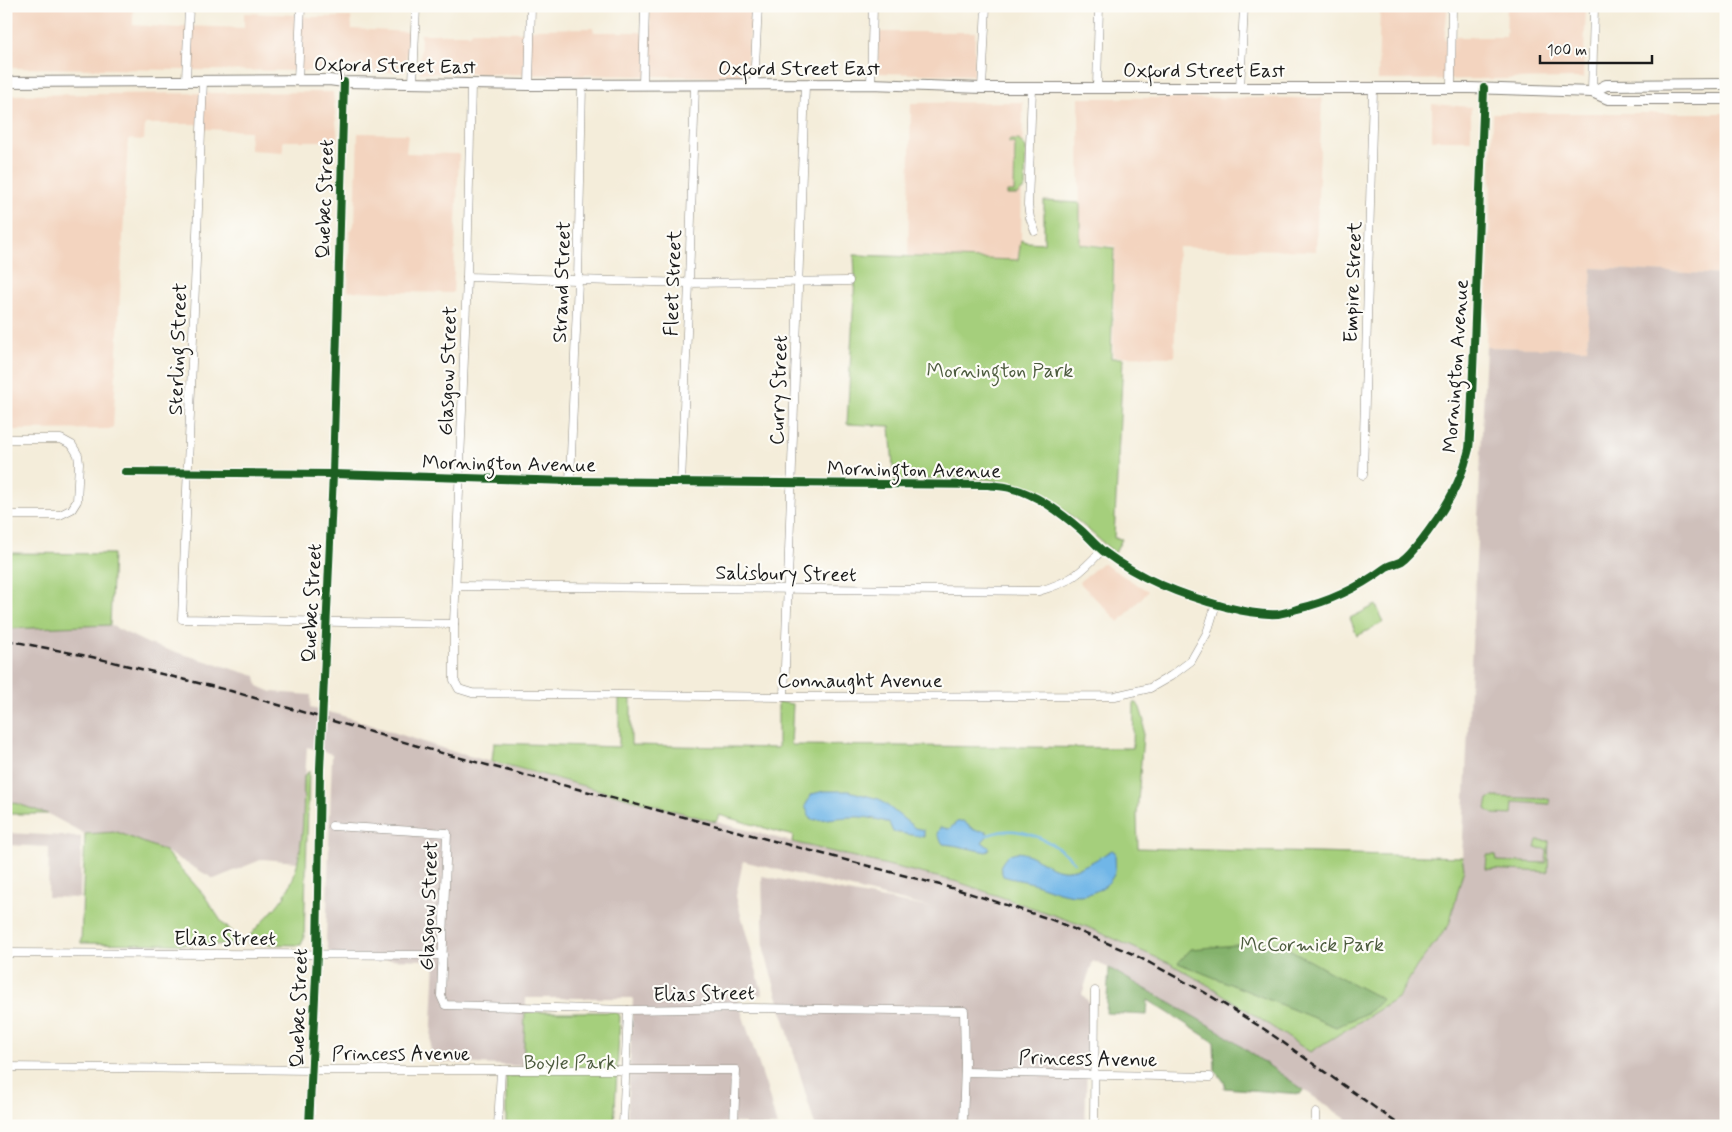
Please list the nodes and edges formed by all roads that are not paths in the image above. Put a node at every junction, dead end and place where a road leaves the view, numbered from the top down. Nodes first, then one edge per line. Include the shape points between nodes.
1 (189, 6) edge
2 (301, 6) edge
3 (416, 6) edge
4 (531, 6) edge
5 (645, 6) edge
6 (758, 6) edge
7 (873, 6) edge
8 (986, 6) edge
9 (1099, 6) edge
10 (1244, 6) edge
11 (1452, 6) edge
12 (1594, 6) edge
13 (186, 80) junction
14 (203, 80) junction
15 (298, 80) junction
16 (6, 82) edge
17 (344, 82) junction
18 (413, 83) junction
19 (471, 84) junction
20 (582, 84) junction
21 (643, 84) junction
22 (871, 84) junction
23 (1726, 84) edge
24 (529, 85) junction
25 (695, 85) junction
26 (754, 85) junction
27 (805, 85) junction
28 (982, 88) junction
29 (1032, 88) junction
30 (1097, 88) junction
31 (1451, 88) junction
32 (1484, 88) junction
33 (1240, 89) junction
34 (1373, 89) junction
35 (1592, 92) junction
36 (1726, 99) edge
37 (1035, 231) dead end
38 (467, 277) junction
39 (578, 280) junction
40 (850, 281) dead end
41 (798, 282) junction
42 (689, 283) junction
43 (6, 439) edge
44 (125, 472) dead end
45 (189, 472) junction
46 (333, 474) junction
47 (1362, 475) dead end
48 (458, 478) junction
49 (570, 481) junction
50 (681, 483) junction
51 (791, 483) junction
52 (6, 515) edge
53 (1102, 550) junction
54 (456, 586) junction
55 (787, 589) junction
56 (1216, 604) junction
57 (326, 622) junction
58 (454, 624) junction
59 (459, 688) joint
60 (784, 696) junction
61 (332, 826) dead end
62 (6, 953) edge
63 (317, 954) junction
64 (443, 955) junction
65 (1095, 991) dead end
66 (445, 1005) joint
67 (628, 1010) junction
68 (6, 1066) edge
69 (626, 1069) junction
70 (312, 1070) junction
71 (501, 1070) junction
72 (965, 1072) junction
73 (1096, 1075) junction
74 (1210, 1077) dead end
75 (1316, 1113) dead end
76 (309, 1126) edge
77 (498, 1126) edge
78 (623, 1126) edge
79 (734, 1126) edge
80 (964, 1126) edge
81 (1094, 1126) edge
82 (1316, 1126) edge

1 - 13 street
2 - 15 street
3 - 18 street
4 - 24 street
5 - 21 street
6 - 26 street
7 - 22 street
8 - 28 street
9 - 30 street
10 - 33 street
11 - 31 street
12 - 35 street
13 - 14 main road, Oxford Street East
13 - 16 main road, Oxford Street East
14 - 15 main road, Oxford Street East
14 - 45 street, Sterling Street
15 - 17 main road, Oxford Street East
17 - 18 main road, Oxford Street East
17 - 46 street, Quebec Street
18 - 19 main road, Oxford Street East
19 - 24 main road, Oxford Street East
19 - 38 street, Glasgow Street
20 - 21 main road, Oxford Street East
20 - 24 main road, Oxford Street East
20 - 39 street, Strand Street
21 - 25 main road, Oxford Street East
22 - 27 main road, Oxford Street East
22 - 28 main road, Oxford Street East
23 - 35 main road, Oxford Street East via 1606,85
25 - 26 main road, Oxford Street East
25 - 42 street, Fleet Street
26 - 27 main road, Oxford Street East
27 - 41 street, Curry Street
28 - 29 main road, Oxford Street East
29 - 30 main road, Oxford Street East
29 - 37 street via 1028,205
30 - 33 main road, Oxford Street East
31 - 32 main road, Oxford Street East
31 - 34 main road, Oxford Street East
32 - 35 main road, Oxford Street East
32 - 56 street, Mornington Avenue via 1469,448 1447,505 1420,543 1402,561 1387,566 1377,575 1331,599 1279,614 1251,613
33 - 34 main road, Oxford Street East
34 - 47 street, Empire Street
35 - 36 main road, Oxford Street East via 1608,99
38 - 39 street
38 - 48 street, Glasgow Street
39 - 42 street
39 - 49 street, Strand Street
40 - 41 street
41 - 42 street
41 - 51 street, Curry Street
42 - 50 street, Fleet Street
43 - 52 street via 61,439 72,445 79,463 77,501 72,509 60,515
44 - 45 street, Mornington Avenue
45 - 46 street, Mornington Avenue
45 - 57 street, Sterling Street via 182,619
46 - 48 street, Mornington Avenue
46 - 57 street, Quebec Street
48 - 49 street, Mornington Avenue
48 - 54 street, Glasgow Street
49 - 50 street, Mornington Avenue
50 - 51 street, Mornington Avenue
51 - 53 street, Mornington Avenue via 1011,488 1055,509
51 - 55 street, Curry Street
53 - 55 street, Salisbury Street via 1071,579 1039,591
53 - 56 street, Mornington Avenue via 1145,578
54 - 55 street, Salisbury Street
54 - 58 street, Glasgow Street
55 - 60 street, Curry Street
56 - 60 street, Connaught Avenue via 1207,632 1191,661 1150,688 1136,692 1115,696
57 - 58 street
57 - 63 street, Quebec Street, bridge
58 - 59 street, Glasgow Street via 454,680
59 - 60 street, Connaught Avenue via 472,693
61 - 64 street, Glasgow Street via 448,832
62 - 63 street, Elias Street
63 - 64 street, Elias Street
63 - 70 street, Quebec Street
64 - 66 street, Glasgow Street via 441,996
65 - 73 street
66 - 67 street, Elias Street
67 - 69 street
67 - 72 street, Elias Street via 964,1011
68 - 70 street, Princess Avenue
69 - 71 street, Princess Avenue
69 - 78 street
69 - 79 street, Princess Avenue via 736,1070
70 - 71 street, Princess Avenue
70 - 76 street, Quebec Street
71 - 77 street
72 - 73 street, Princess Avenue
72 - 80 street
73 - 74 street, Princess Avenue
73 - 81 street
75 - 82 street

